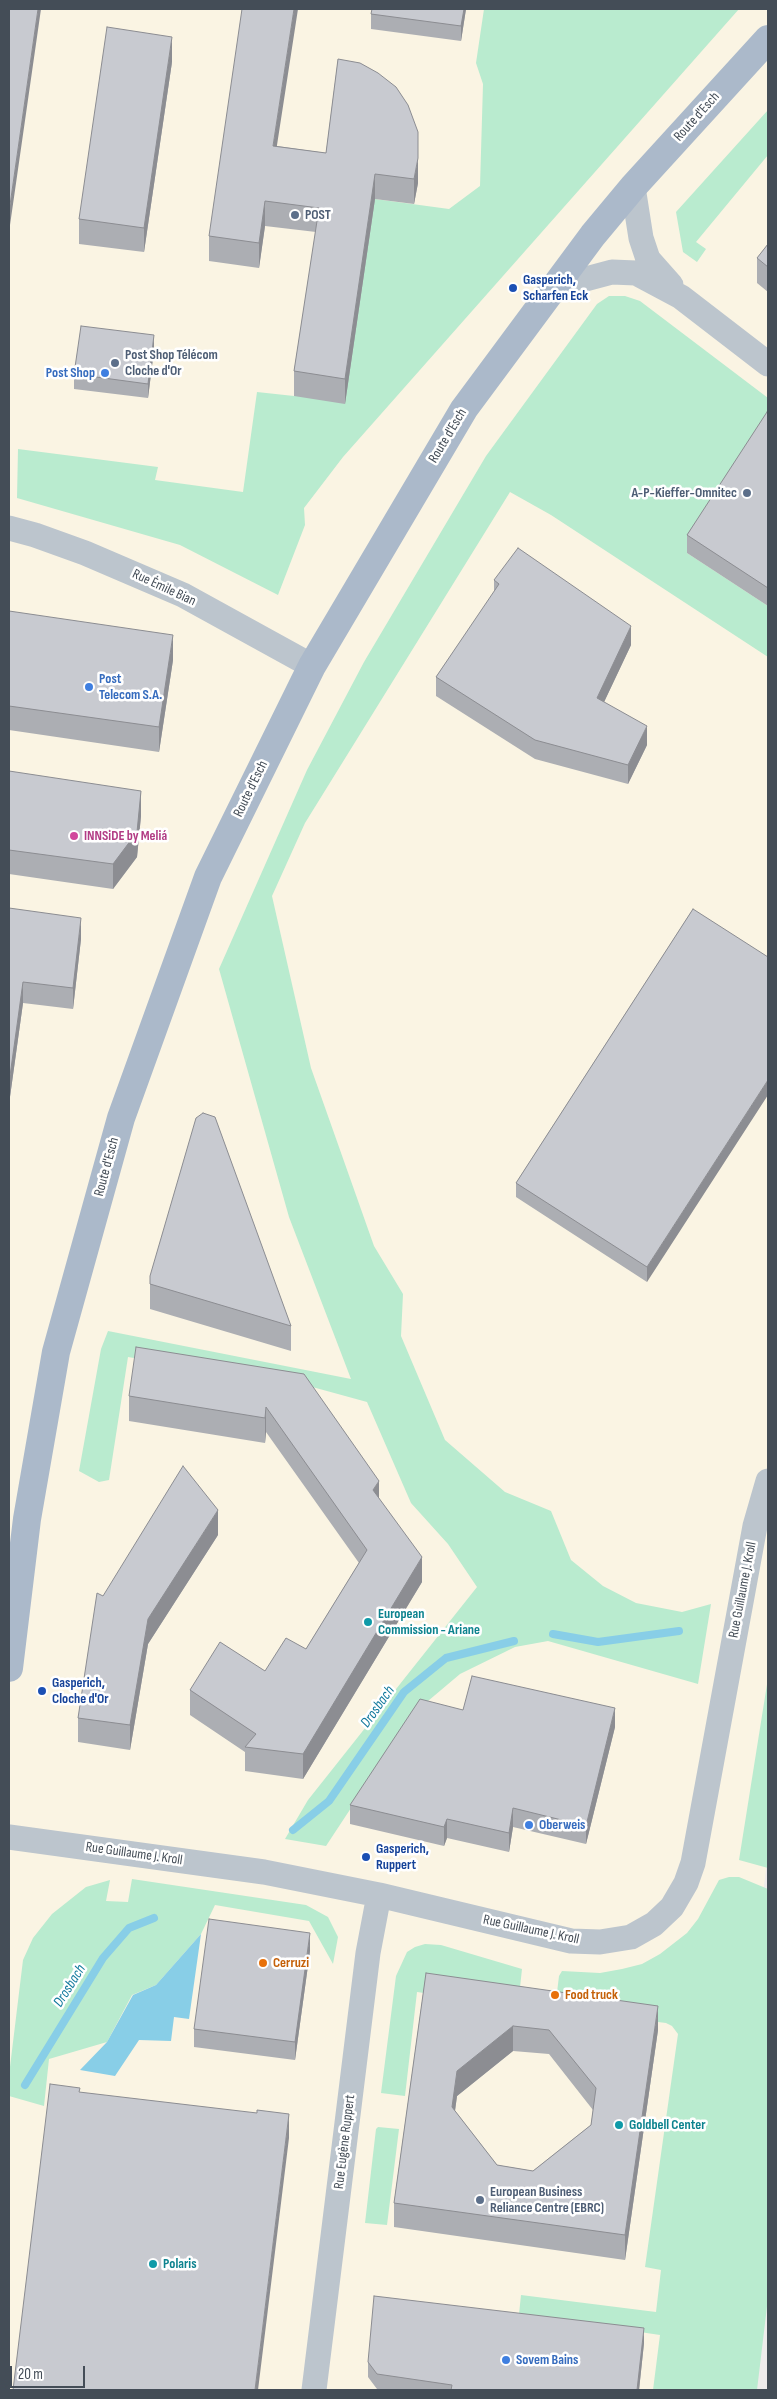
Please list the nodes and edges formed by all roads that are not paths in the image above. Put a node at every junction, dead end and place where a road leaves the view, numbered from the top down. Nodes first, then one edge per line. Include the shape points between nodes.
1 (768, 39) edge
2 (633, 187) junction
3 (552, 288) junction
4 (681, 297) junction
5 (768, 364) edge
6 (9, 528) edge
7 (312, 666) junction
8 (768, 1481) edge
9 (9, 1668) edge
10 (9, 1837) edge
11 (379, 1895) junction
12 (314, 2390) edge

1 - 2 main road, Route d'Esch
2 - 3 main road, Route d'Esch
2 - 4 street via 648,260
3 - 4 street via 612,272 636,273
3 - 7 main road, Route d'Esch via 464,409
4 - 5 street
6 - 7 street, Rue Émile Bian via 85,553 183,595
7 - 9 main road, Route d'Esch via 208,877 121,1118 56,1352 27,1519
8 - 11 street, Rue Guillaume J. Kroll via 755,1526 693,1863 672,1907 654,1924 631,1937 571,1942
10 - 11 street, Rue Guillaume J. Kroll via 264,1872
11 - 12 street, Rue Eugène Ruppert via 368,1953

